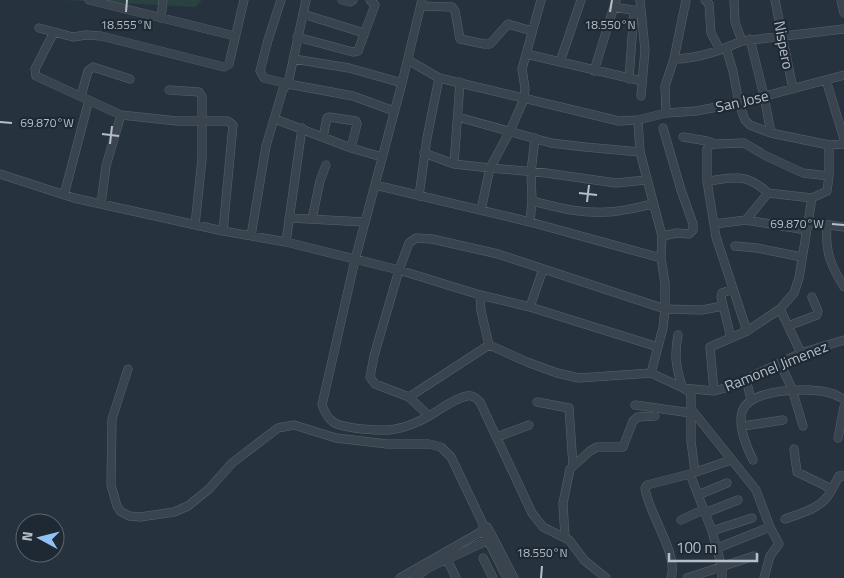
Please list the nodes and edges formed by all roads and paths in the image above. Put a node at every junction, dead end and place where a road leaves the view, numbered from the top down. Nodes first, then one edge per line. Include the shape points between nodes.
1 (89, 0) edge
2 (163, 0) edge
3 (244, 0) edge
4 (281, 0) edge
5 (306, 0) edge
6 (342, 0) edge
7 (353, 0) edge
8 (370, 0) edge
9 (541, 0) edge
10 (581, 0) edge
11 (640, 0) edge
12 (686, 0) edge
13 (705, 0) edge
14 (734, 0) edge
15 (775, 0) edge
16 (841, 0) edge
17 (422, 3) edge
18 (615, 4) edge
19 (638, 11) junction
20 (844, 13) edge
21 (303, 14) junction
22 (160, 18) junction
23 (39, 28) dead end
24 (844, 29) edge
25 (532, 31) junction
26 (54, 32) junction
27 (364, 33) junction
28 (782, 35) junction
29 (235, 36) junction
30 (297, 37) junction
31 (746, 40) junction
32 (723, 49) junction
33 (526, 54) junction
34 (294, 59) junction
35 (674, 59) junction
36 (408, 60) junction
37 (560, 62) junction
38 (594, 71) junction
39 (844, 75) edge
40 (130, 78) dead end
41 (439, 78) junction
42 (629, 78) junction
43 (826, 80) junction
44 (642, 81) junction
45 (460, 82) junction
46 (402, 83) junction
47 (288, 84) junction
48 (793, 89) junction
49 (169, 90) dead end
50 (81, 96) junction
51 (641, 96) dead end
52 (764, 96) junction
53 (524, 99) junction
54 (89, 100) junction
55 (738, 103) junction
56 (394, 111) junction
57 (666, 113) junction
58 (121, 115) junction
59 (458, 117) junction
60 (275, 119) junction
61 (638, 120) junction
62 (203, 121) junction
63 (302, 128) junction
64 (663, 128) dead end
65 (770, 130) junction
66 (510, 131) junction
67 (323, 137) junction
68 (683, 137) dead end
69 (535, 138) junction
70 (844, 138) edge
71 (715, 144) junction
72 (829, 144) junction
73 (844, 144) edge
74 (351, 148) junction
75 (640, 152) junction
76 (424, 153) junction
77 (382, 156) junction
78 (454, 164) junction
79 (326, 165) dead end
80 (490, 168) junction
81 (530, 172) junction
82 (0, 174) edge
83 (829, 176) junction
84 (646, 180) junction
85 (707, 181) junction
86 (375, 185) junction
87 (768, 193) junction
88 (64, 195) junction
89 (419, 196) junction
90 (812, 198) junction
91 (532, 201) junction
92 (101, 204) junction
93 (653, 204) junction
94 (481, 210) junction
95 (289, 218) junction
96 (312, 219) junction
97 (746, 220) junction
98 (365, 222) junction
99 (530, 222) junction
100 (714, 224) junction
101 (195, 225) junction
102 (827, 225) junction
103 (807, 226) junction
104 (844, 227) edge
105 (223, 231) junction
106 (251, 236) junction
107 (662, 236) junction
108 (286, 242) junction
109 (735, 246) dead end
110 (802, 257) junction
111 (661, 258) junction
112 (355, 260) junction
113 (543, 269) junction
114 (400, 270) junction
115 (844, 287) edge
116 (733, 289) junction
117 (480, 296) junction
118 (812, 297) dead end
119 (723, 306) junction
120 (530, 307) junction
121 (665, 309) junction
122 (780, 309) junction
123 (788, 326) junction
124 (747, 331) junction
125 (678, 336) dead end
126 (731, 338) junction
127 (844, 340) edge
128 (489, 345) junction
129 (658, 346) junction
130 (800, 353) junction
131 (780, 363) junction
132 (128, 370) dead end
133 (651, 373) junction
134 (746, 380) junction
135 (683, 388) junction
136 (792, 390) junction
137 (714, 391) junction
138 (409, 397) junction
139 (844, 399) edge
140 (751, 400) junction
141 (537, 402) dead end
142 (635, 405) dead end
143 (844, 407) edge
144 (691, 411) junction
145 (429, 416) junction
146 (655, 416) dead end
147 (782, 420) dead end
148 (529, 425) dead end
149 (742, 426) junction
150 (803, 426) dead end
151 (497, 437) junction
152 (838, 438) dead end
153 (794, 449) dead end
154 (731, 460) junction
155 (753, 460) dead end
156 (573, 466) junction
157 (693, 473) junction
158 (844, 476) edge
159 (727, 482) dead end
160 (832, 489) junction
161 (698, 495) junction
162 (738, 500) dead end
163 (704, 512) junction
164 (752, 518) dead end
165 (785, 519) dead end
166 (681, 520) dead end
167 (770, 527) junction
168 (485, 528) junction
169 (712, 531) junction
170 (565, 538) junction
171 (490, 539) junction
172 (716, 549) junction
173 (445, 556) junction
174 (754, 556) dead end
175 (483, 558) dead end
176 (722, 568) junction
177 (400, 578) edge
178 (416, 578) edge
179 (456, 578) edge
180 (492, 578) edge
181 (507, 578) edge
182 (514, 578) edge
183 (606, 578) edge
184 (671, 578) edge
185 (687, 578) edge
186 (722, 578) edge
187 (764, 578) edge

1 - 22 street
2 - 22 street
3 - 29 street
4 - 47 street via 260,70 264,78
5 - 21 street
6 - 7 street
8 - 27 street via 375,5
9 - 25 street
10 - 37 street
11 - 19 street
12 - 35 street
13 - 32 street via 709,4 710,33
14 - 31 street via 735,22
15 - 28 street, Nispero
16 - 20 street
17 - 25 street via 452,7 460,39 490,44 508,24
17 - 36 street
18 - 19 street
18 - 38 street
19 - 42 street
19 - 44 street via 644,50
21 - 27 street
21 - 30 street
22 - 29 street
23 - 26 street
24 - 28 street
25 - 33 street
26 - 29 street via 73,37 101,36 224,67 230,64
26 - 50 street via 35,74
27 - 30 street via 358,51 353,52
28 - 31 street
28 - 48 street, Nispero
30 - 34 street
31 - 32 street
31 - 52 street
32 - 35 street
32 - 55 street via 733,71
33 - 37 street
33 - 53 street via 522,68
34 - 46 street via 349,68
34 - 47 street
35 - 57 street via 665,86
36 - 41 street, San Jose
36 - 46 street
37 - 38 street
38 - 42 street
39 - 43 street, San Jose
40 - 50 street via 90,68
41 - 45 street, San Jose
41 - 76 street
42 - 44 street
43 - 48 street, San Jose
43 - 70 street
44 - 51 street
45 - 53 street, San Jose
45 - 59 street
46 - 56 street
47 - 56 street via 354,96
47 - 60 street via 283,89
48 - 52 street, San Jose
49 - 62 street via 199,92
50 - 54 street
52 - 55 street, San Jose
52 - 65 street
53 - 61 street, San Jose via 619,121
53 - 66 street
54 - 58 street
54 - 88 street
55 - 57 street, San Jose
55 - 65 street via 750,125
56 - 77 street
57 - 61 street, San Jose
58 - 62 street via 177,122
58 - 92 street via 106,166
59 - 66 street
59 - 78 street
60 - 63 street
60 - 106 street via 266,146
61 - 75 street
62 - 101 street
62 - 105 street via 228,121 232,125
63 - 67 street
63 - 95 street
64 - 107 street via 694,224 689,234
65 - 72 street
66 - 69 street
66 - 80 street
67 - 74 street
67 - 74 street via 329,117 356,121 358,124
68 - 71 street
69 - 75 street
69 - 81 street
71 - 83 street via 744,143 803,173
71 - 85 street via 706,153
72 - 73 street
72 - 83 street
74 - 77 street
75 - 84 street
76 - 78 street
76 - 89 street
77 - 86 street
78 - 80 street
79 - 96 street
80 - 81 street
80 - 94 street
81 - 84 street via 616,182
81 - 91 street
82 - 88 street
83 - 90 street via 827,191
84 - 93 street
85 - 87 street via 747,178
85 - 100 street
86 - 89 street
86 - 98 street
87 - 90 street
87 - 97 street
88 - 92 street
89 - 94 street
90 - 103 street
91 - 93 street via 563,209 607,212
91 - 99 street
92 - 101 street
93 - 107 street
94 - 99 street
95 - 96 street
95 - 108 street
96 - 98 street
97 - 100 street
97 - 103 street
98 - 112 street
99 - 111 street
100 - 116 street
101 - 105 street
102 - 103 street
102 - 104 street
102 - 115 street via 827,255
103 - 110 street
105 - 106 street
106 - 108 street
107 - 111 street
108 - 112 street
109 - 110 street
110 - 122 street via 794,292
111 - 121 street
112 - 114 street
112 - 145 street via 322,406 325,414 340,426 374,430 398,430
113 - 114 street via 475,248 416,238 409,243
113 - 120 street
113 - 121 street
114 - 117 street
114 - 138 street via 370,376 375,384
116 - 119 street via 721,294
116 - 124 street
117 - 120 street
117 - 128 street
118 - 123 street via 817,315
119 - 121 street via 702,310
119 - 126 street
120 - 129 street
121 - 129 street
122 - 123 street
122 - 124 street
123 - 130 street
124 - 126 street
125 - 135 street via 675,355
126 - 137 street via 710,347
127 - 130 street, Ramonel Jimenez
128 - 133 street via 527,362 578,378
128 - 138 street
129 - 133 street
130 - 131 street, Ramonel Jimenez
131 - 134 street, Ramonel Jimenez
131 - 136 street
132 - 168 street via 112,419 111,485 116,506 129,516 174,512 188,506 209,489 232,463 278,428 294,425 336,438 441,447 450,456
133 - 135 street, Ramonel Jimenez
134 - 137 street, Ramonel Jimenez
134 - 140 street
135 - 137 street, Ramonel Jimenez
135 - 144 street via 690,392
136 - 139 street via 821,391
136 - 140 street
136 - 150 street
138 - 145 street
140 - 149 street via 742,412
141 - 156 street via 569,408
142 - 144 street
143 - 152 street
144 - 154 street
144 - 157 street
145 - 151 street via 448,404 471,396 480,402
146 - 156 street via 638,417 633,421 623,447 597,447
147 - 149 street
148 - 151 street
149 - 155 street
151 - 170 street via 538,522
153 - 160 street via 797,472
154 - 157 street
154 - 167 street via 756,490
156 - 170 street via 563,503
157 - 161 street
157 - 184 street via 646,488 649,504 667,546 673,573
158 - 160 street via 838,476
159 - 161 street
160 - 165 street via 824,500 806,512
161 - 163 street
162 - 163 street
163 - 166 street
163 - 169 street
164 - 169 street
167 - 172 street
167 - 187 street via 779,544 770,556
168 - 171 street
168 - 173 street
169 - 172 street
170 - 183 street
171 - 173 street
171 - 181 street
171 - 182 street
172 - 176 street
173 - 177 street
173 - 178 street
173 - 179 street
174 - 176 street
175 - 180 street
176 - 185 street
176 - 186 street

